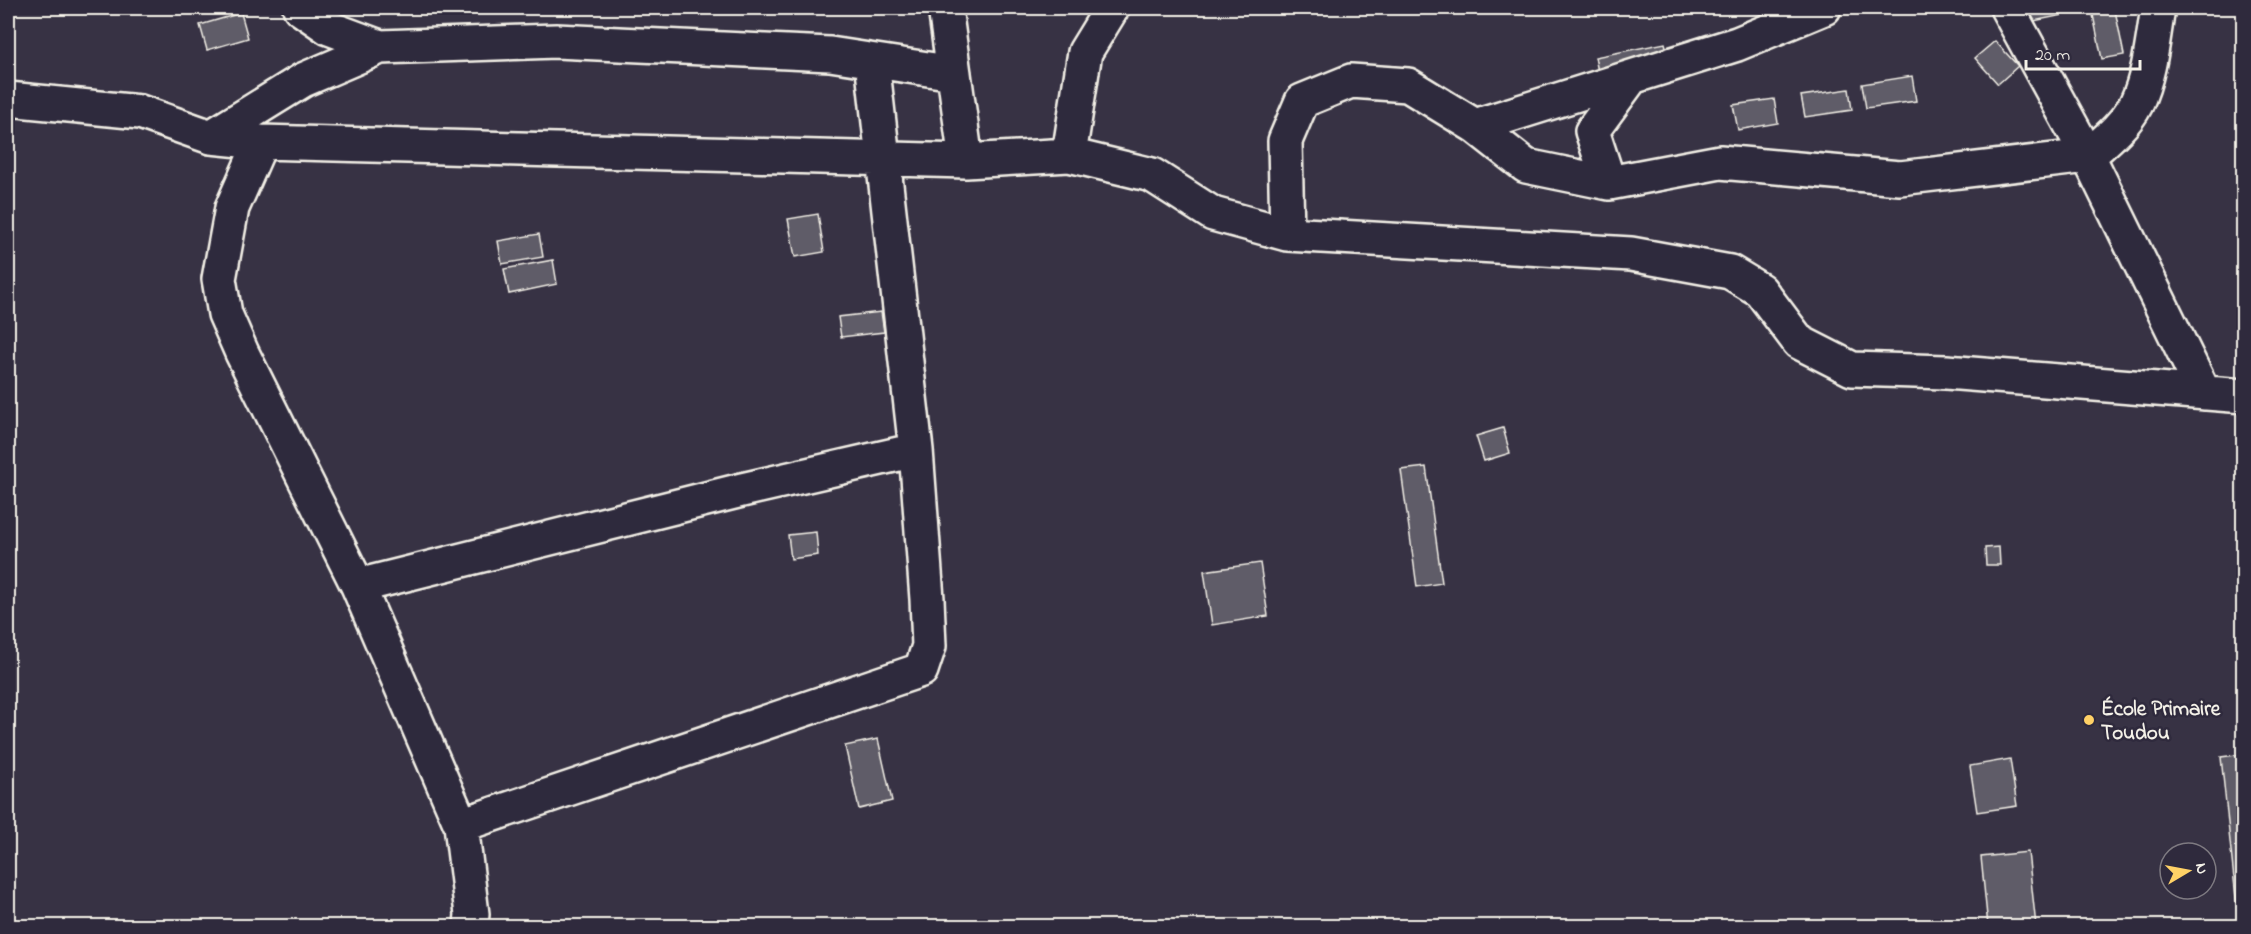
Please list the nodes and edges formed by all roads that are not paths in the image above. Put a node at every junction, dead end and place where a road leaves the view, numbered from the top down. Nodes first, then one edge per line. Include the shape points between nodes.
1 (300, 8) edge
2 (945, 8) edge
3 (1112, 8) edge
4 (1824, 8) edge
5 (2007, 8) edge
6 (2158, 8) edge
7 (380, 47) junction
8 (872, 61) junction
9 (954, 73) junction
10 (1631, 78) junction
11 (8, 99) edge
12 (1475, 126) junction
13 (211, 137) junction
14 (261, 142) junction
15 (1069, 156) junction
16 (2088, 156) junction
17 (885, 160) junction
18 (966, 161) junction
19 (1609, 183) junction
20 (1287, 234) junction
21 (2204, 393) junction
22 (2244, 396) edge
23 (916, 450) junction
24 (358, 586) junction
25 (461, 825) junction
26 (471, 927) edge

1 - 7 street via 330,28
2 - 9 street
3 - 15 street via 1085,52
4 - 10 street via 1737,44
5 - 16 street
6 - 16 street via 2136,104
7 - 8 street via 556,41 830,54
7 - 13 street via 303,80
8 - 9 street
8 - 17 street
9 - 18 street
10 - 12 street
10 - 19 street via 1592,131
11 - 13 street via 140,112
12 - 19 street via 1526,166
12 - 20 street via 1408,85 1351,81 1302,101 1285,141
13 - 14 street
14 - 17 street
14 - 24 street via 232,208 219,279 225,314
15 - 18 street
15 - 20 street via 1152,175 1213,214
16 - 19 street via 1900,178 1720,162
16 - 21 street
17 - 18 street
17 - 23 street
20 - 21 street via 1631,254 1730,272 1760,290 1799,342 1852,369 1946,372
21 - 22 street
23 - 24 street
23 - 25 street via 929,646 921,670
24 - 25 street
25 - 26 street

